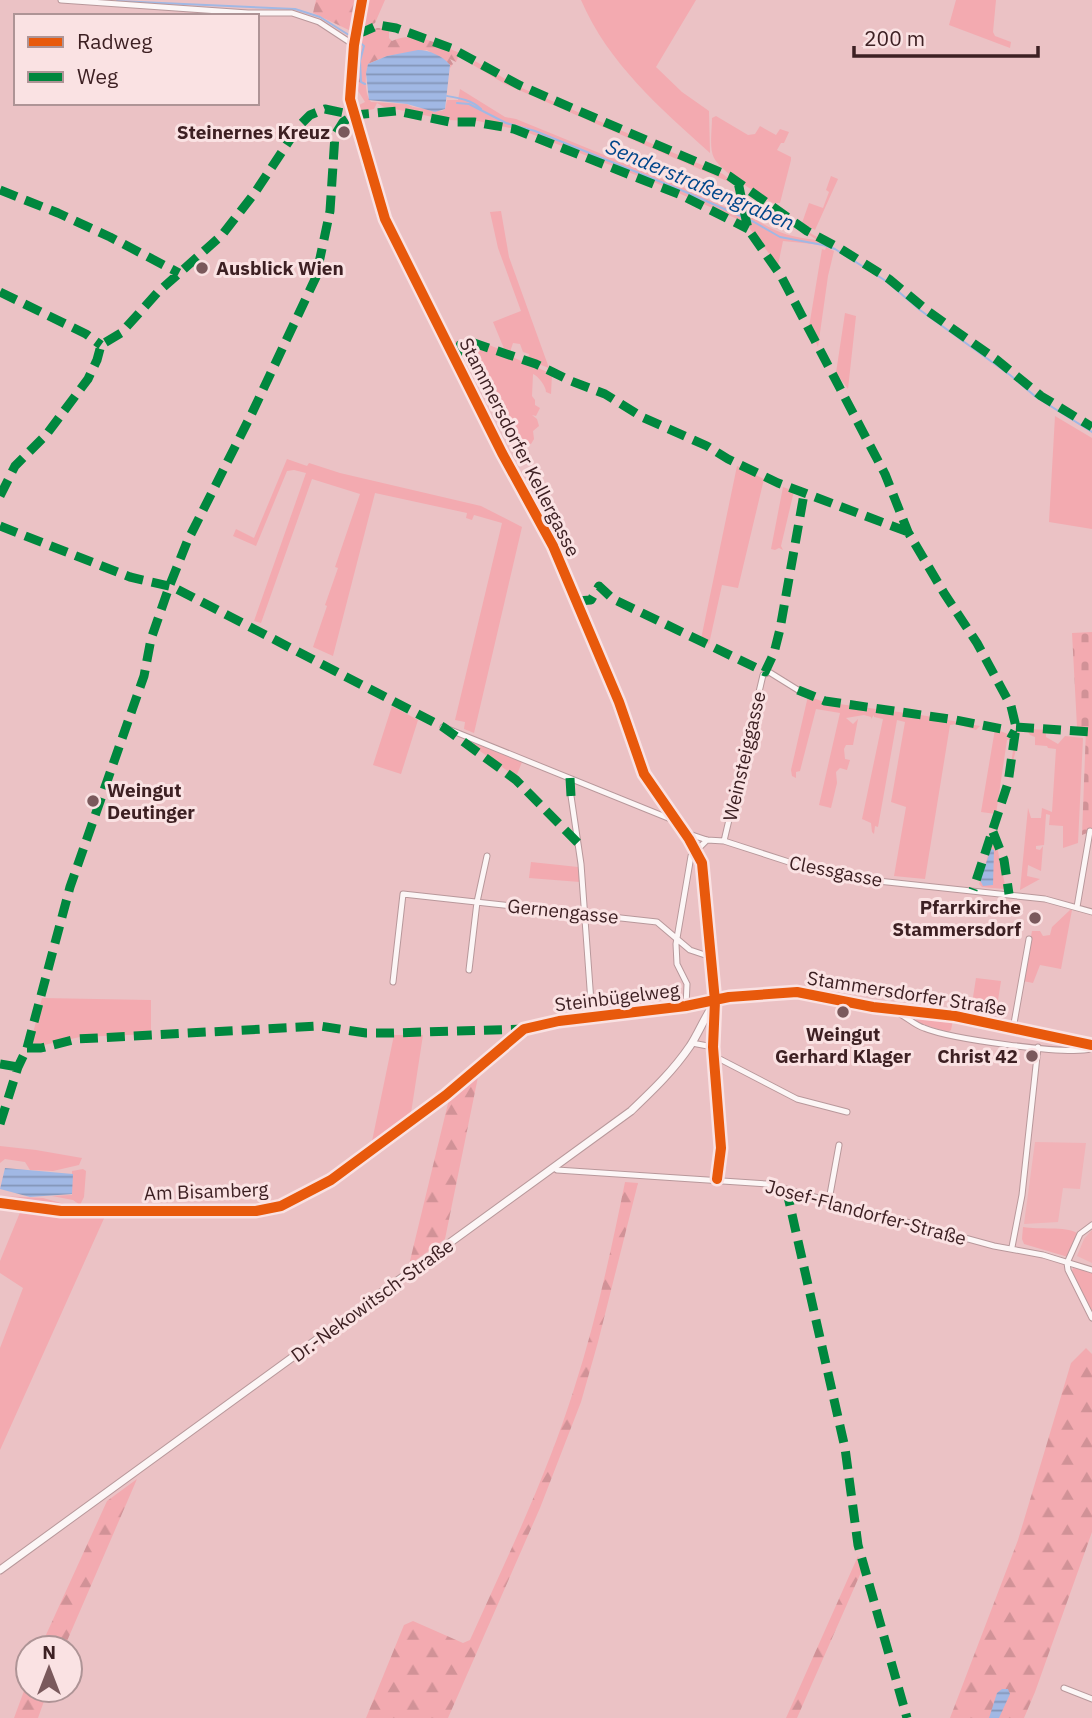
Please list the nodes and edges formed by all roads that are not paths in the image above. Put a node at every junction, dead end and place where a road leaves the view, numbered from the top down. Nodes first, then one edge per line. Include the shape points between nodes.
1 (61, 0) edge
2 (362, 0) edge
3 (354, 43) junction
4 (798, 690) dead end
5 (443, 727) dead end
6 (571, 796) dead end
7 (673, 820) junction
8 (1090, 831) dead end
9 (683, 832) junction
10 (707, 840) junction
11 (724, 841) junction
12 (696, 852) junction
13 (487, 856) dead end
14 (477, 902) junction
15 (1077, 907) junction
16 (1092, 912) edge
17 (584, 913) junction
18 (677, 939) junction
19 (1029, 939) dead end
20 (711, 957) junction
21 (469, 970) dead end
22 (393, 982) dead end
23 (715, 1000) junction
24 (686, 1006) junction
25 (890, 1009) junction
26 (592, 1016) junction
27 (524, 1029) joint
28 (1013, 1029) junction
29 (692, 1044) junction
30 (713, 1047) junction
31 (1038, 1047) junction
32 (1092, 1047) edge
33 (714, 1056) junction
34 (847, 1112) dead end
35 (839, 1145) dead end
36 (554, 1168) junction
37 (717, 1179) junction
38 (829, 1200) junction
39 (0, 1203) edge
40 (1092, 1226) edge
41 (1012, 1247) junction
42 (1067, 1263) junction
43 (1092, 1270) edge
44 (1092, 1318) edge
45 (0, 1570) edge
46 (1064, 1688) dead end
47 (1092, 1699) edge

1 - 3 street via 292,13 319,22
2 - 3 street, Stammersdorfer Kellergasse
3 - 7 street, Stammersdorfer Kellergasse via 350,99 386,219 553,546 619,702 637,760
4 - 11 street, Weinsteiggasse via 765,672
5 - 7 street
6 - 17 street
7 - 9 street, Stammersdorfer Kellergasse
8 - 15 street
9 - 10 street, Clessgasse
9 - 12 street, Stammersdorfer Kellergasse
10 - 11 street, Clessgasse
10 - 12 street
11 - 15 street, Clessgasse via 792,863 878,881 1045,899
12 - 18 street via 686,876
12 - 20 street, Stammersdorfer Kellergasse via 702,863
13 - 14 street
14 - 17 street, Gernengasse
14 - 21 street
14 - 22 street, Gernengasse via 403,894
15 - 16 street, Clessgasse
17 - 18 street, Gernengasse via 657,922
17 - 26 street
18 - 20 street, Gernengasse via 690,950
18 - 24 street
19 - 28 street
20 - 23 street, Stammersdorfer Kellergasse
23 - 24 street, Steinbügelweg
23 - 25 main road, Stammersdorfer Straße via 797,992
23 - 29 main road, Dr.-Nekowitsch-Straße
23 - 30 street
24 - 26 street, Steinbügelweg
25 - 28 main road, Stammersdorfer Straße via 932,1012
25 - 31 street, Stammersdorfer Straße via 921,1028 949,1036
26 - 27 street, Steinbügelweg
27 - 39 street, Am Bisamberg via 365,1157 281,1206 256,1211 82,1211
28 - 32 main road, Stammersdorfer Straße
29 - 30 street
29 - 36 main road, Dr.-Nekowitsch-Straße via 631,1111
30 - 33 street
31 - 32 street, Stammersdorfer Straße via 1083,1051
31 - 41 street
33 - 34 street via 797,1100
33 - 37 street via 721,1148
35 - 38 street
36 - 37 street, Josef-Flandorfer-Straße
36 - 45 main road, Dr.-Nekowitsch-Straße
37 - 38 street, Josef-Flandorfer-Straße via 777,1186
38 - 41 street, Josef-Flandorfer-Straße via 994,1246
40 - 42 street via 1080,1234
41 - 42 street, Josef-Flandorfer-Straße
42 - 43 street, Josef-Flandorfer-Straße
42 - 44 street
46 - 47 street

